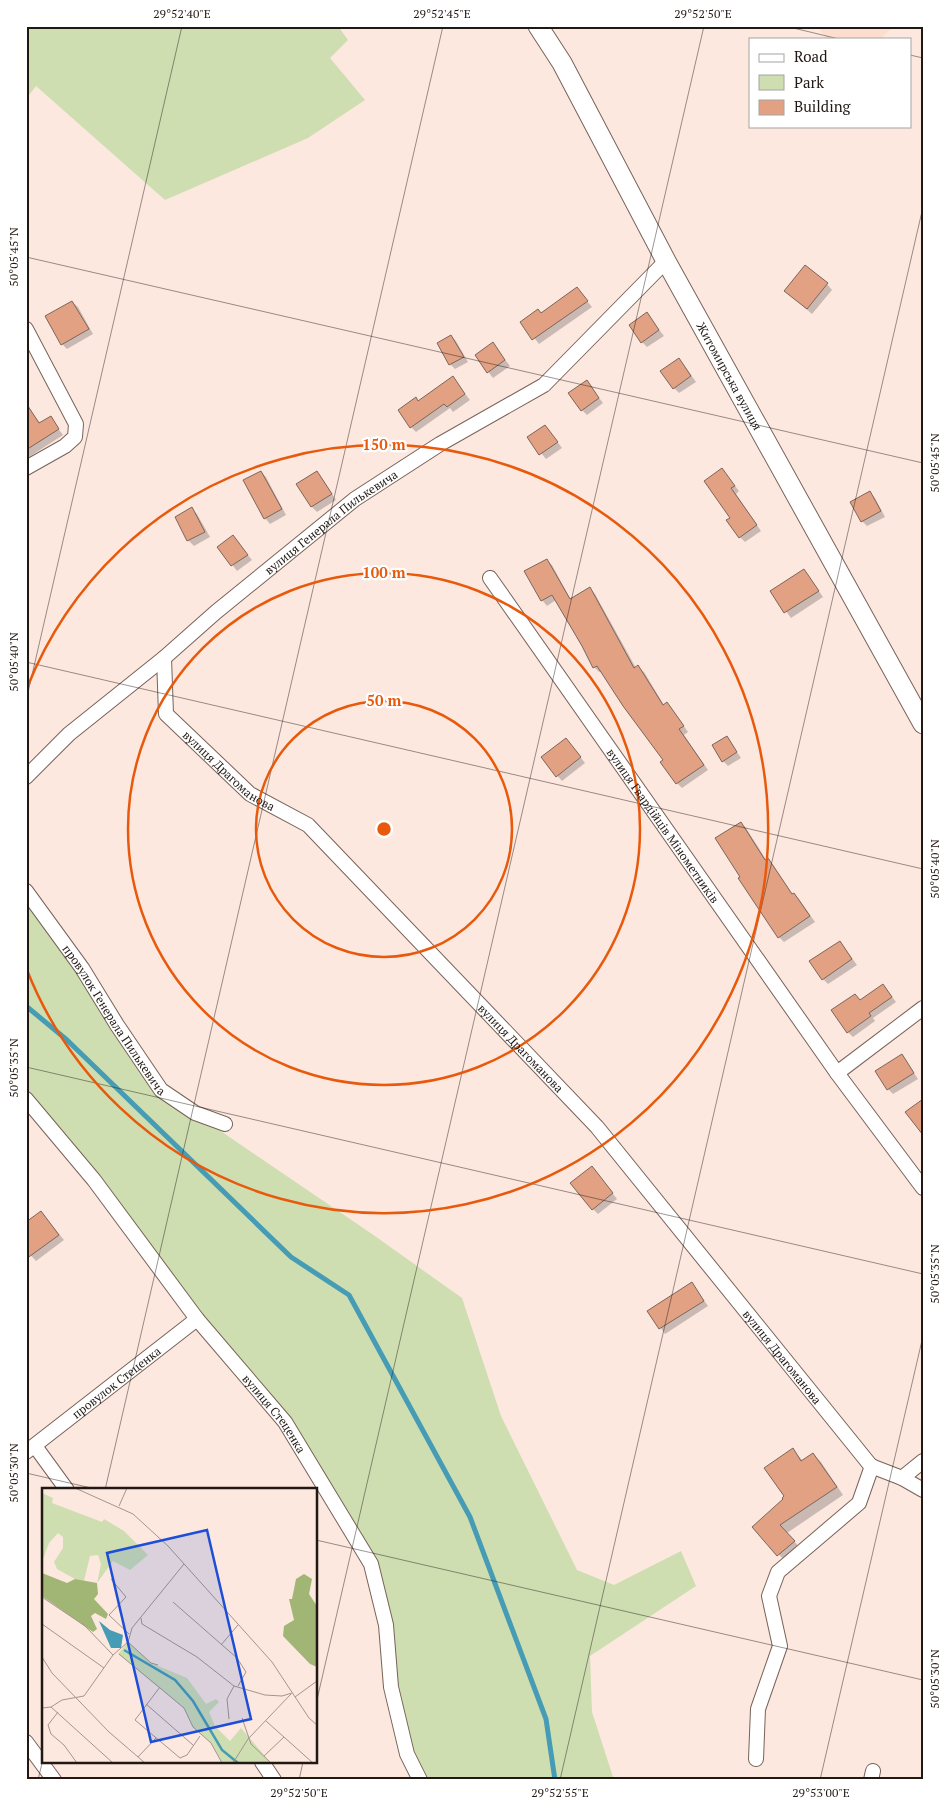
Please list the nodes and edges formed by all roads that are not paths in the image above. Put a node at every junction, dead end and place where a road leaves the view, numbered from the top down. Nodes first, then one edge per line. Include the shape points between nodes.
1 (538, 26) edge
2 (666, 261) junction
3 (26, 329) edge
4 (26, 468) edge
5 (490, 578) dead end
6 (164, 658) junction
7 (923, 724) edge
8 (26, 778) edge
9 (26, 891) edge
10 (923, 1008) edge
11 (837, 1073) junction
12 (26, 1099) edge
13 (225, 1124) dead end
14 (923, 1188) edge
15 (197, 1319) junction
16 (31, 1449) edge
17 (923, 1461) edge
18 (872, 1466) junction
19 (902, 1478) junction
20 (65, 1488) edge
21 (923, 1490) edge
22 (26, 1742) edge
23 (756, 1759) dead end
24 (263, 1764) edge
25 (51, 1779) edge
26 (274, 1780) edge
27 (420, 1780) edge

1 - 2 main road, Житомирська вулиця via 562,63
2 - 6 street, вулиця Генерала Пилькевича via 544,385 440,444 355,499
2 - 7 main road, Житомирська вулиця
3 - 4 street via 76,424 75,437 65,446
5 - 11 street, вулиця Гвардійців Мінометників
6 - 8 street, вулиця Генерала Пилькевича via 69,734
6 - 18 street, вулиця Драгоманова via 166,714 250,794 308,825 597,1128
9 - 13 street, провулок Генерала Пилькевича via 82,968 117,1026 162,1090 195,1113
10 - 11 street
11 - 14 street, вулиця Гвардійців Мінометників
12 - 15 street, вулиця Стеценка via 94,1180
15 - 16 street, провулок Стеценка
15 - 27 street, вулиця Стеценка via 285,1422 371,1564 386,1625 394,1696 407,1754
16 - 20 street, провулок Стеценка
17 - 19 street
18 - 19 street, вулиця Драгоманова
18 - 23 street via 859,1503 778,1572 769,1596 780,1646 758,1709
19 - 21 street, вулиця Драгоманова
22 - 25 street
24 - 26 street

